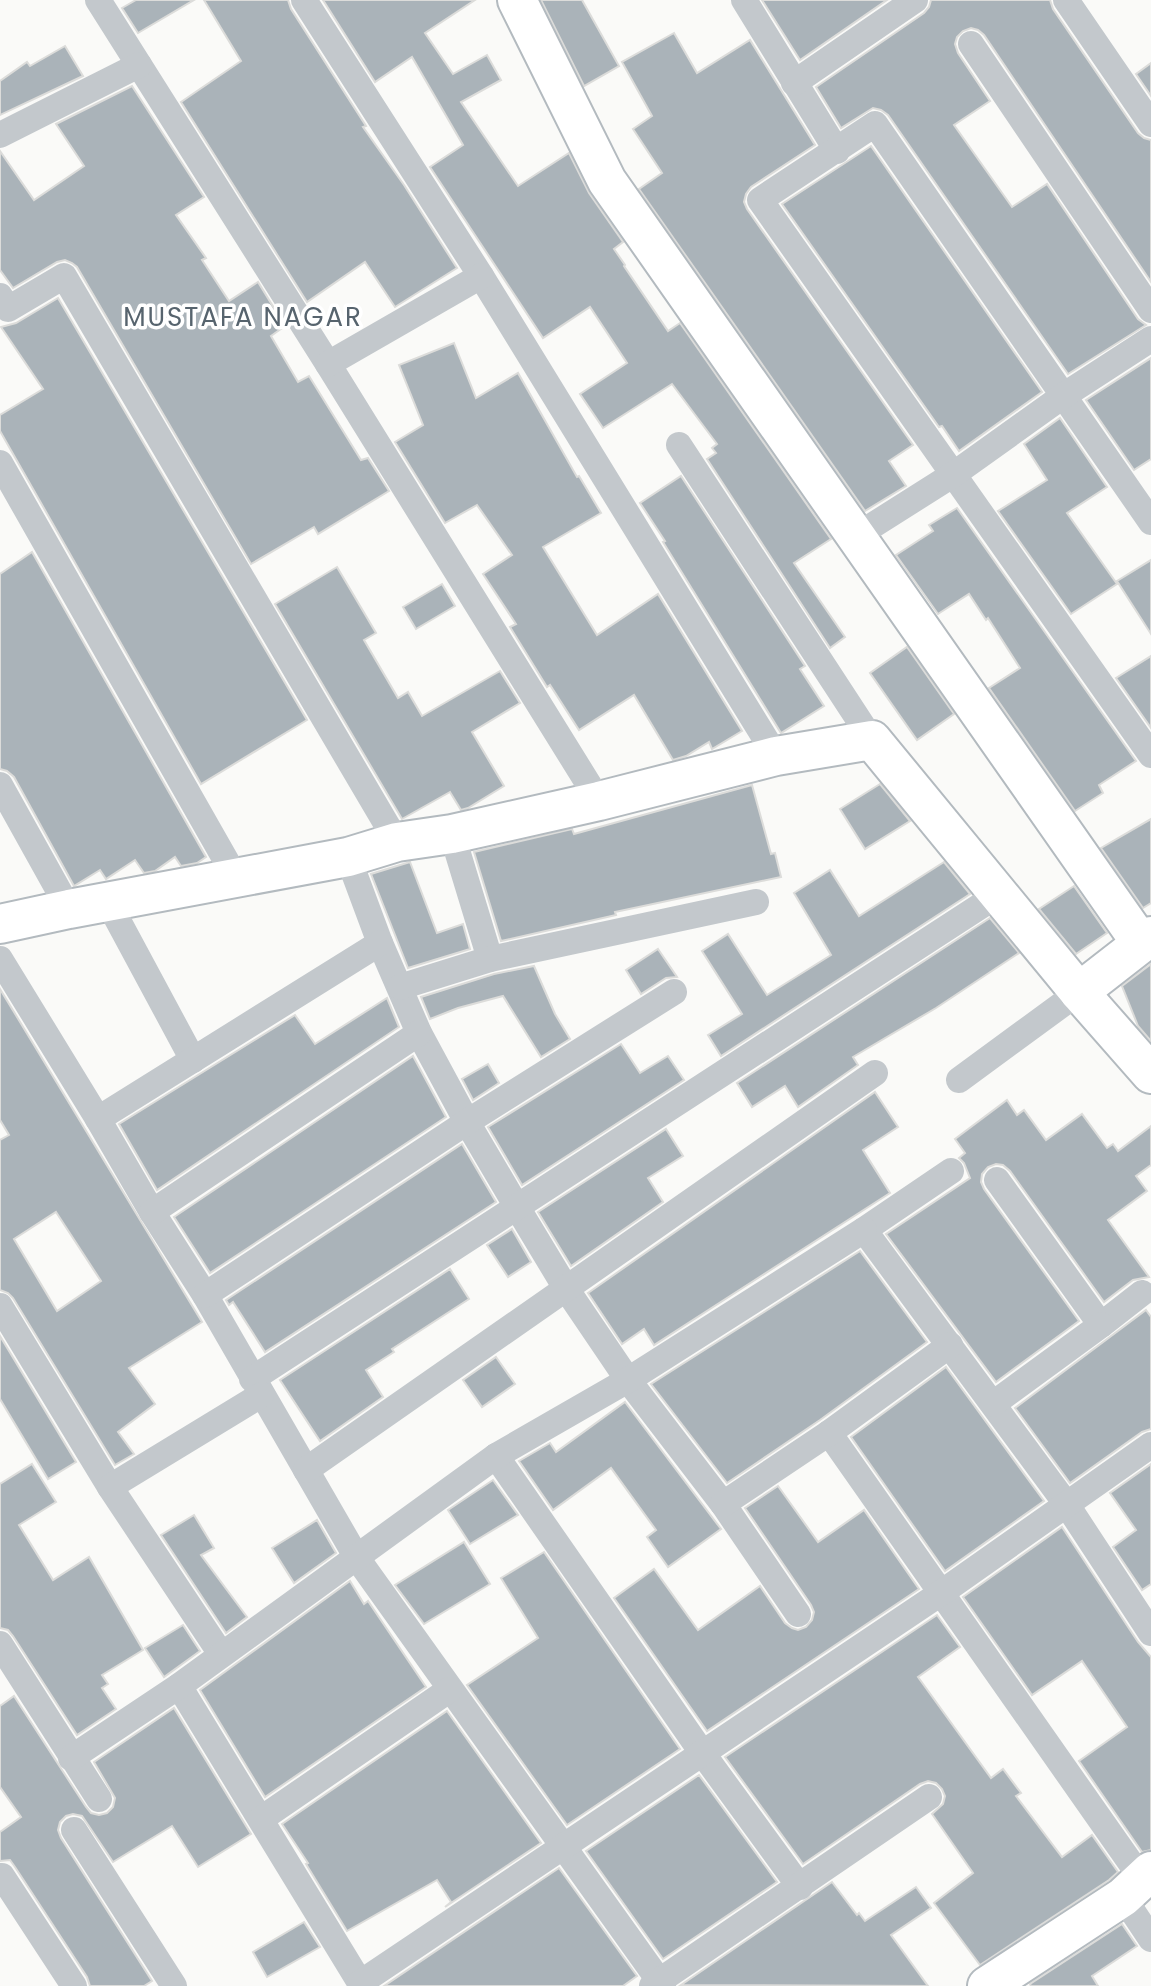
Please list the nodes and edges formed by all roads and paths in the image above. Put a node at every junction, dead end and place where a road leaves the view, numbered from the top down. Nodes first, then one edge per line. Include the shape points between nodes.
1 (98, 0) edge
2 (303, 0) edge
3 (517, 0) edge
4 (744, 0) edge
5 (915, 0) edge
6 (1066, 0) edge
7 (971, 44) dead end
8 (139, 65) junction
9 (794, 83) junction
10 (1151, 124) edge
11 (0, 135) edge
12 (837, 151) junction
13 (481, 276) junction
14 (3, 306) edge
15 (1151, 310) edge
16 (1151, 339) edge
17 (328, 363) junction
18 (1063, 396) junction
19 (679, 445) dead end
20 (0, 463) edge
21 (954, 474) junction
22 (1151, 522) edge
23 (856, 536) junction
24 (872, 740) junction
25 (1151, 755) edge
26 (776, 756) junction
27 (0, 785) edge
28 (599, 801) junction
29 (452, 834) junction
30 (397, 842) junction
31 (348, 857) junction
32 (236, 878) junction
33 (999, 894) junction
34 (108, 902) junction
35 (756, 902) dead end
36 (69, 909) junction
37 (0, 924) edge
38 (1146, 939) edge
39 (380, 943) junction
40 (0, 959) edge
41 (491, 959) junction
42 (400, 987) junction
43 (674, 992) dead end
44 (1079, 992) junction
45 (419, 1033) junction
46 (193, 1060) junction
47 (875, 1073) dead end
48 (1151, 1073) edge
49 (959, 1080) dead end
50 (98, 1119) junction
51 (467, 1122) junction
52 (951, 1171) dead end
53 (997, 1180) dead end
54 (517, 1207) junction
55 (152, 1212) junction
56 (864, 1230) junction
57 (567, 1290) junction
58 (1142, 1293) dead end
59 (205, 1295) junction
60 (0, 1306) edge
61 (1101, 1325) junction
62 (950, 1345) junction
63 (628, 1380) junction
64 (256, 1387) junction
65 (993, 1404) junction
66 (829, 1433) junction
67 (1151, 1445) edge
68 (496, 1456) junction
69 (306, 1469) junction
70 (110, 1487) junction
71 (723, 1504) junction
72 (1068, 1505) junction
73 (357, 1558) junction
74 (941, 1593) junction
75 (1142, 1600) edge
76 (798, 1614) dead end
77 (1151, 1633) edge
78 (0, 1644) edge
79 (221, 1654) junction
80 (8, 1674) edge
81 (179, 1686) junction
82 (449, 1690) junction
83 (704, 1754) junction
84 (71, 1758) junction
85 (929, 1797) dead end
86 (99, 1799) dead end
87 (261, 1819) junction
88 (74, 1830) dead end
89 (563, 1847) junction
90 (2, 1876) edge
91 (1139, 1882) edge
92 (800, 1887) junction
93 (1151, 1939) edge
94 (1004, 1981) edge
95 (658, 1984) edge
96 (361, 1985) edge
97 (74, 1986) edge
98 (174, 1986) edge

1 - 8 street
2 - 13 street
3 - 23 street via 607,181
4 - 9 street
5 - 9 street
6 - 10 street
7 - 15 street
8 - 11 street
8 - 17 street
9 - 12 street
12 - 18 street via 875,124
12 - 21 street via 760,200
13 - 17 street
13 - 26 street
14 - 30 street via 64,276
16 - 18 street
17 - 28 street
18 - 21 street
18 - 22 street
19 - 24 street
20 - 32 street
21 - 23 street
21 - 25 street
23 - 38 street
24 - 26 street
24 - 33 street
26 - 28 street
27 - 36 street
28 - 29 street
29 - 30 street
29 - 41 street
30 - 31 street
31 - 32 street
31 - 39 street
32 - 34 street
33 - 44 street
33 - 54 street
34 - 36 street
34 - 46 street
35 - 41 street
36 - 37 street
38 - 44 street
39 - 42 street
39 - 46 street
40 - 50 street
41 - 42 street
42 - 45 street
43 - 51 street
44 - 48 street
44 - 49 street
45 - 51 street
45 - 55 street
46 - 50 street
47 - 57 street
50 - 55 street
51 - 54 street
51 - 59 street
52 - 56 street
53 - 61 street
54 - 57 street
54 - 64 street
55 - 59 street
56 - 62 street
56 - 63 street
57 - 63 street
57 - 69 street
58 - 61 street
59 - 64 street
60 - 70 street
61 - 65 street
62 - 65 street
62 - 66 street
63 - 68 street
63 - 71 street
64 - 69 street
64 - 70 street
65 - 72 street
66 - 71 street
66 - 74 street
67 - 72 street
68 - 73 street
68 - 83 street
69 - 73 street
70 - 79 street
71 - 76 street
72 - 74 street
72 - 75 street
73 - 79 street
73 - 82 street
74 - 83 street
74 - 91 street
75 - 77 street
78 - 80 street
79 - 81 street
80 - 84 street
81 - 84 street
81 - 87 street
82 - 87 street
82 - 89 street
83 - 89 street
83 - 92 street
84 - 86 street
85 - 92 street
87 - 96 street
88 - 98 street
89 - 95 street
89 - 96 street
90 - 97 street
91 - 93 street
91 - 94 street
92 - 95 street

